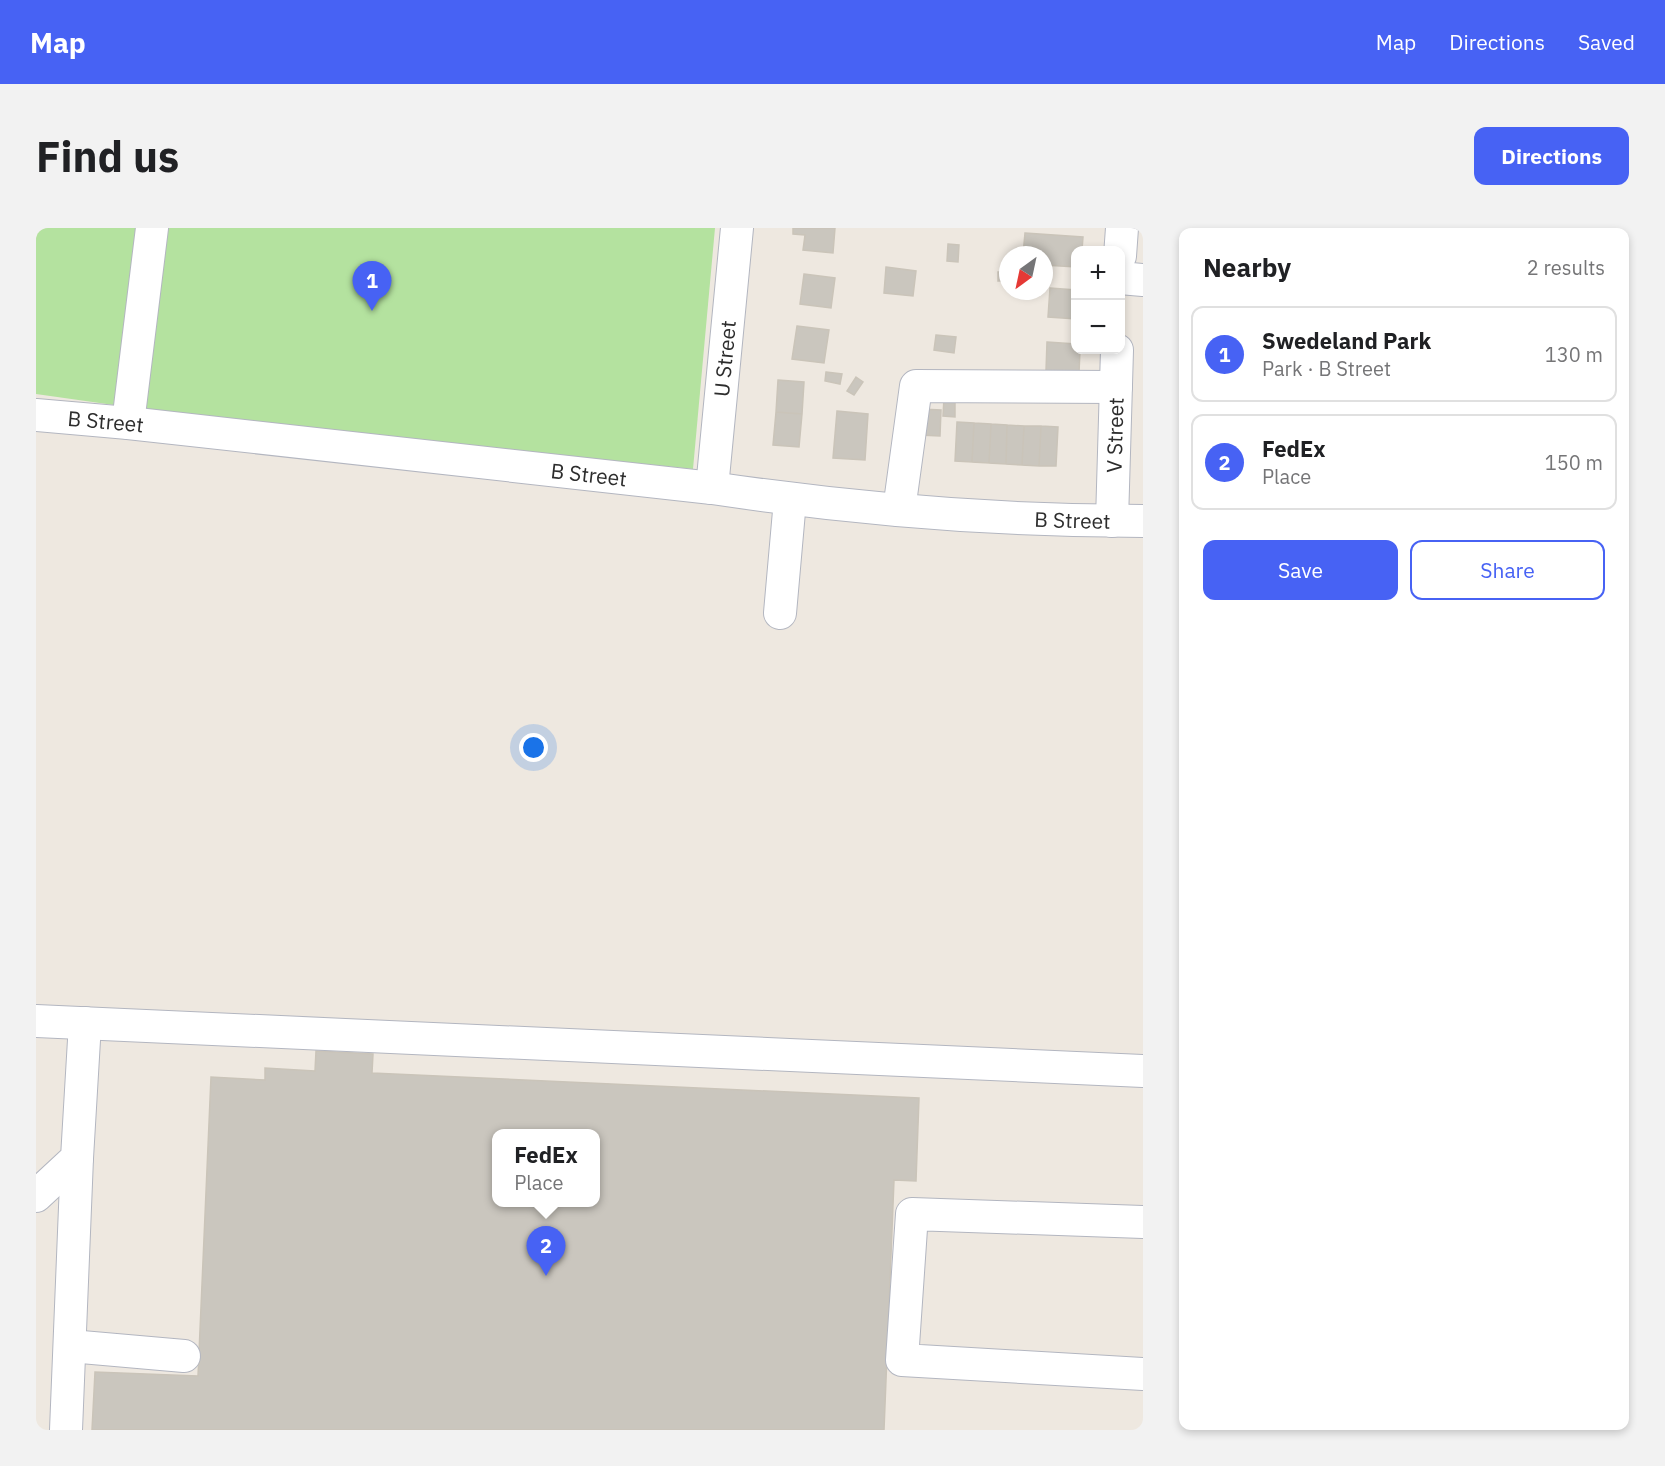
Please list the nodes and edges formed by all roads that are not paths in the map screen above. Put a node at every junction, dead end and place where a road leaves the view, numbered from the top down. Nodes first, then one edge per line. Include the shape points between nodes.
1 (152, 228) edge
2 (737, 228) edge
3 (1122, 228) edge
4 (1121, 246) edge
5 (1125, 278) edge
6 (1143, 280) edge
7 (1117, 354) edge
8 (1116, 387) junction
9 (36, 415) edge
10 (128, 423) junction
11 (712, 488) junction
12 (790, 500) junction
13 (899, 510) junction
14 (1128, 521) edge
15 (780, 613) dead end
16 (36, 1021) edge
17 (85, 1023) junction
18 (1143, 1071) edge
19 (77, 1158) junction
20 (36, 1196) edge
21 (1143, 1222) edge
22 (69, 1346) junction
23 (184, 1356) dead end
24 (1143, 1374) edge
25 (66, 1430) edge

1 - 10 street
2 - 11 street, U Street
3 - 4 street
5 - 6 street
7 - 8 street, V Street
8 - 13 street via 916,386
8 - 14 street, V Street
9 - 10 street, B Street
10 - 11 street, B Street
11 - 12 street, B Street
12 - 13 street, B Street
12 - 15 street
13 - 14 street, B Street via 991,518
16 - 17 street
17 - 18 street
17 - 19 street
19 - 20 street
19 - 22 street
21 - 24 street via 912,1214 902,1360
22 - 23 street
22 - 25 street

